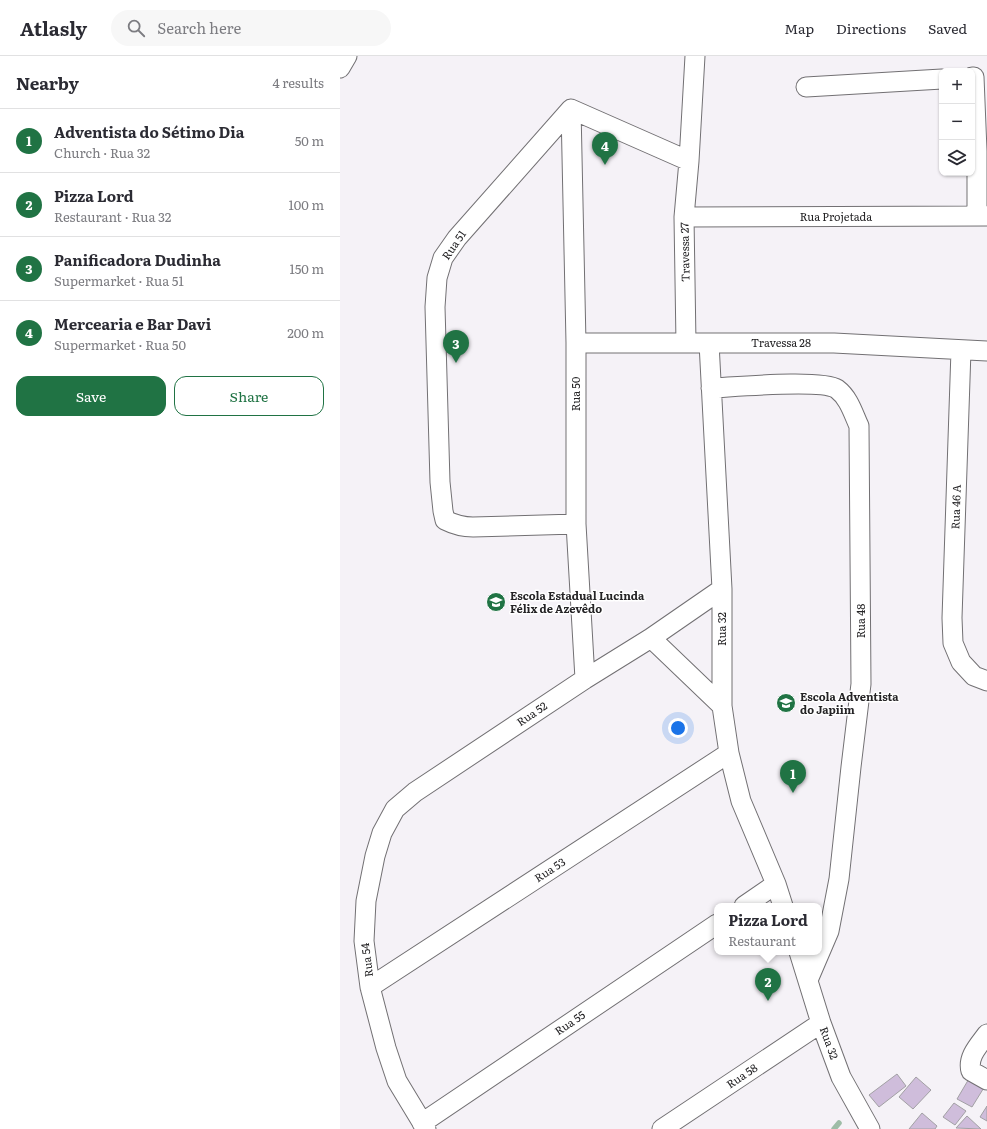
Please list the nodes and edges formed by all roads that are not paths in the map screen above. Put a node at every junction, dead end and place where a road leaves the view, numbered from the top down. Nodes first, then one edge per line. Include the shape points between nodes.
1 (347, 56) edge
2 (694, 56) edge
3 (340, 68) edge
4 (978, 78) edge
5 (939, 79) edge
6 (806, 87) dead end
7 (571, 109) junction
8 (689, 161) junction
9 (982, 216) edge
10 (684, 217) junction
11 (576, 343) junction
12 (686, 343) junction
13 (709, 343) junction
14 (961, 350) junction
15 (987, 351) edge
16 (711, 388) junction
17 (576, 524) junction
18 (722, 589) junction
19 (651, 638) junction
20 (585, 679) junction
21 (987, 681) edge
22 (722, 706) junction
23 (729, 753) junction
24 (415, 792) joint
25 (776, 884) junction
26 (748, 903) edge
27 (782, 903) edge
28 (714, 926) edge
29 (822, 947) edge
30 (800, 955) edge
31 (819, 955) edge
32 (808, 980) junction
33 (370, 987) junction
34 (821, 1023) junction
35 (987, 1034) edge
36 (979, 1076) edge
37 (424, 1126) edge
38 (662, 1129) edge
39 (870, 1129) edge

1 - 3 street
2 - 8 street, Travessa 27
4 - 9 street via 977,151
5 - 6 street
7 - 8 street
7 - 11 street, Rua 50
7 - 17 street, Rua 51 via 457,238 443,258 437,278 435,307 440,482 445,520 459,526 473,527
8 - 10 street, Travessa 27
9 - 10 street, Rua Projetada
10 - 12 street, Travessa 27
11 - 12 street, Travessa 28
11 - 17 street, Rua 50
12 - 13 street, Travessa 28
13 - 14 street, Travessa 28 via 834,343
13 - 16 street, Rua 32
14 - 15 street, Travessa 28
14 - 21 street, Rua 46 A via 953,643 961,662 974,676
16 - 18 street, Rua 32
16 - 29 street, Rua 48 via 771,384 836,388 846,398 859,426 861,684 839,879 829,931
17 - 20 street, Rua 50
18 - 19 street, Rua 52
18 - 22 street, Rua 32
19 - 20 street, Rua 52
19 - 22 street
20 - 24 street, Rua 52
22 - 23 street, Rua 32
23 - 25 street, Rua 32 via 742,801
23 - 33 street, Rua 53
24 - 33 street, Rua 54 via 395,809 382,833 375,856 366,901 364,941
25 - 26 street
25 - 27 street, Rua 32
28 - 37 street, Rua 55
30 - 32 street, Rua 32
31 - 32 street, Rua 48
32 - 34 street, Rua 32
33 - 37 street, Rua 54 via 397,1081
34 - 38 street, Rua 58
34 - 39 street, Rua 32 via 841,1077
35 - 36 street via 975,1050 969,1064

